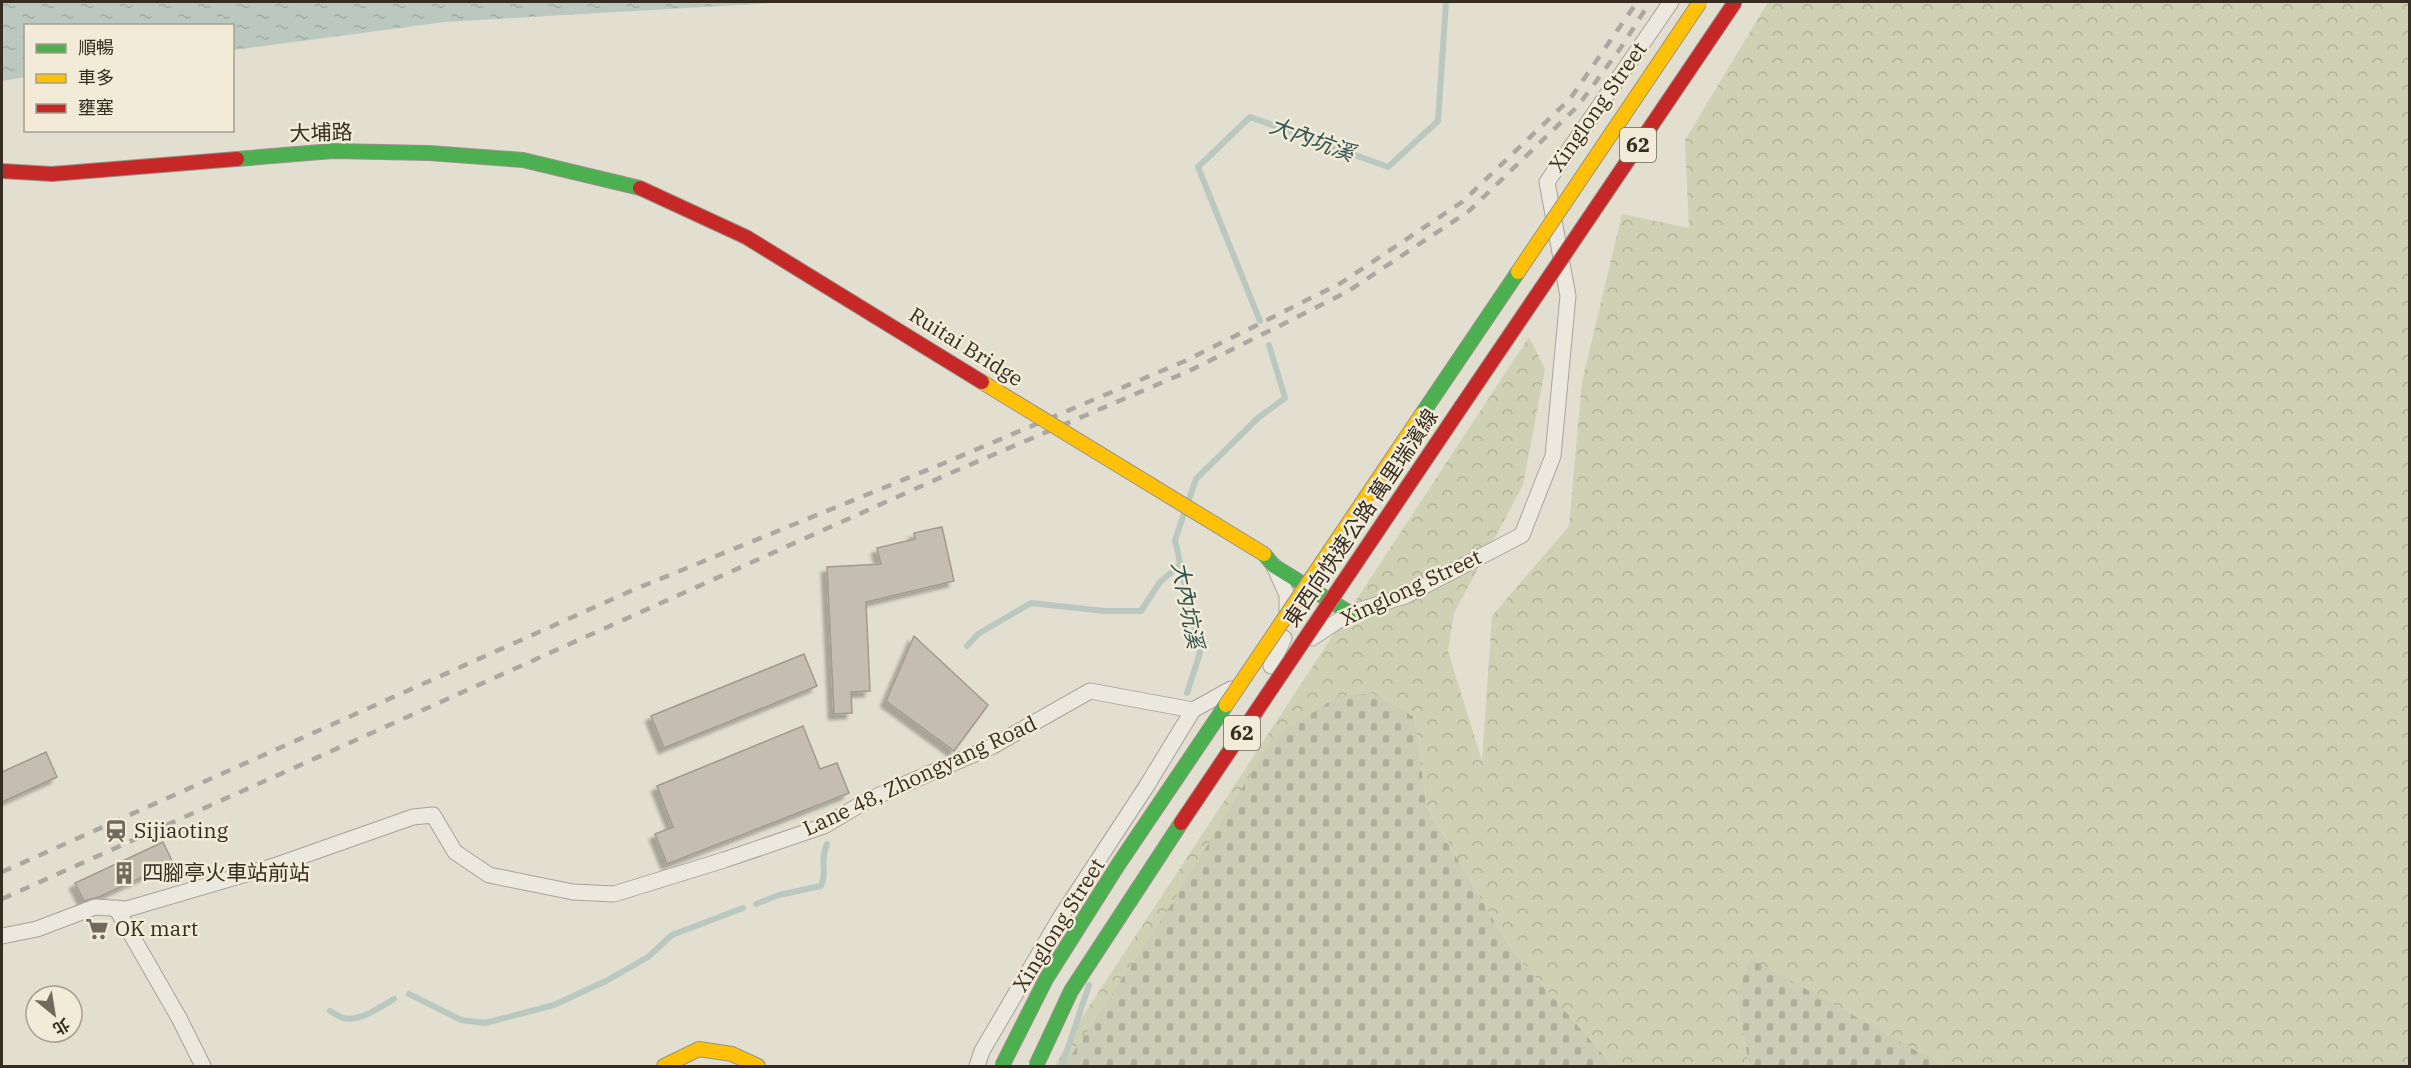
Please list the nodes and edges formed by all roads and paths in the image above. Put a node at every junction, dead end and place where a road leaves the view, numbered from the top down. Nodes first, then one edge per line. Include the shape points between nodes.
1 (1671, 2) edge
2 (1700, 2) edge
3 (1735, 2) edge
4 (2, 171) edge
5 (639, 188) joint
6 (1274, 566) junction
7 (1350, 613) junction
8 (1271, 666) junction
9 (1193, 710) junction
10 (116, 908) junction
11 (2, 936) edge
12 (203, 1066) edge
13 (664, 1066) edge
14 (758, 1066) edge
15 (977, 1066) edge
16 (1002, 1066) edge
17 (1036, 1066) edge

1 - 7 street, Xinglong Street via 1546,182 1568,296 1553,456 1522,535 1405,596
2 - 16 main road, 東西向快速公路 萬里瑞濱線 / 62, bridge via 1118,865 1046,979
3 - 17 main road, 東西向快速公路 萬里瑞濱線 / 62, bridge via 1136,891 1071,992
4 - 5 main road, 大埔路 via 52,174 333,152 418,153 523,160
5 - 6 main road, Ruitai Bridge, bridge via 746,237 1264,554
6 - 7 main road
6 - 8 street via 1287,596 1287,632
7 - 8 street, Xinglong Street
8 - 9 street, Xinglong Street
9 - 10 street, Lane 48, Zhongyang Road via 1090,692 993,746 866,801 824,826 614,894 573,892 489,875 455,852 433,815 413,817 274,866 127,909
9 - 15 street, Xinglong Street via 1060,918
10 - 11 street via 95,907 37,929
10 - 12 street
13 - 14 main road via 699,1049 732,1053

